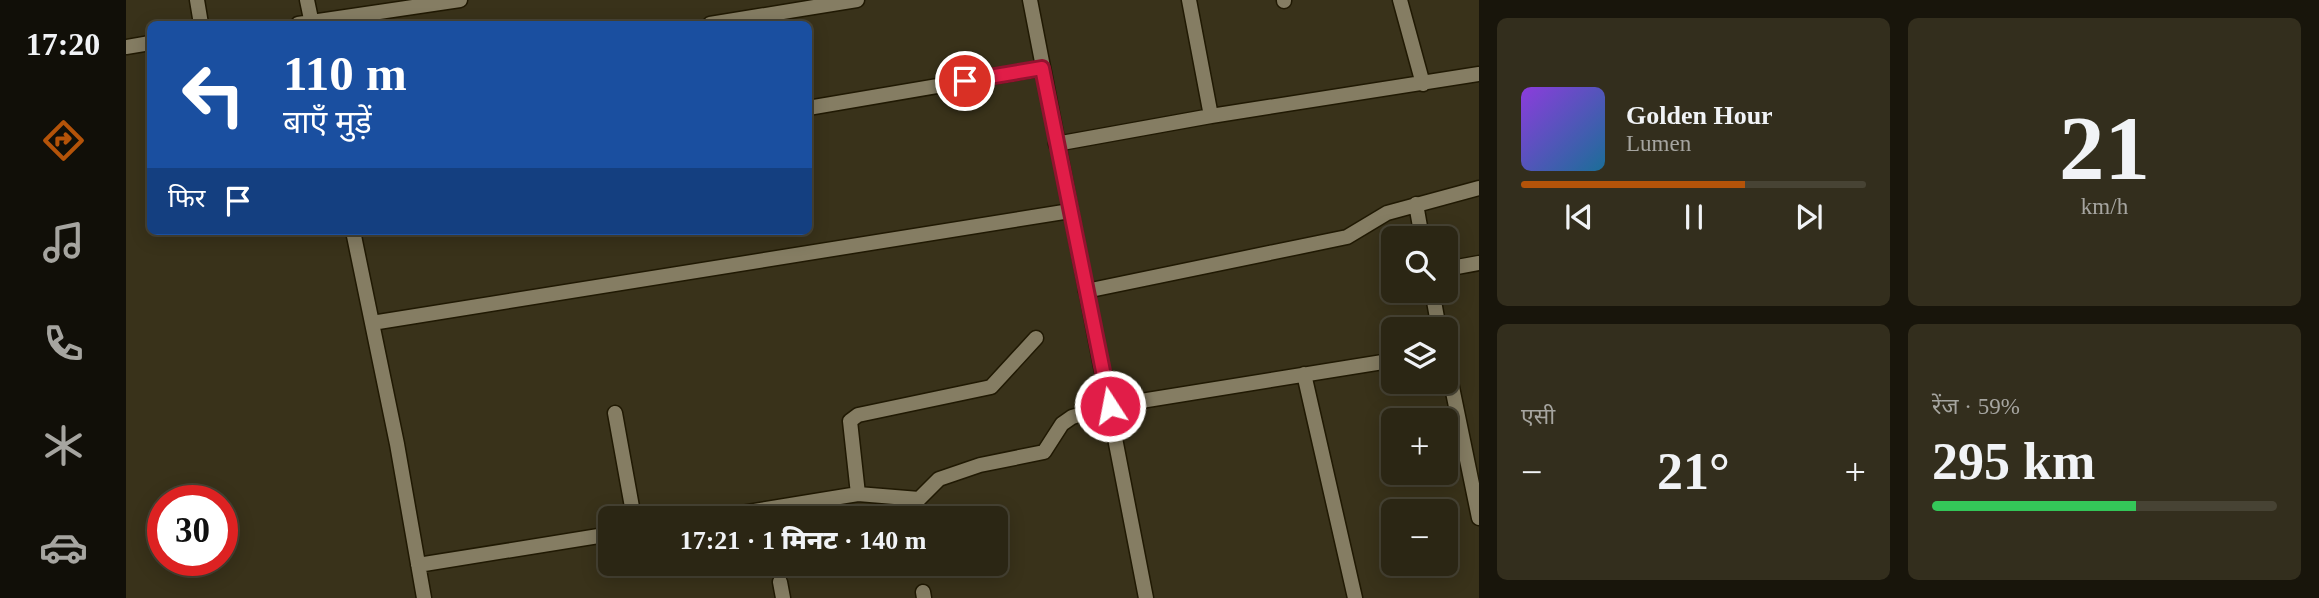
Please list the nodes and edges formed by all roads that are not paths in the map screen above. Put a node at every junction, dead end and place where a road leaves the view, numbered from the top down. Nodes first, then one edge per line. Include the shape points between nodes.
1 (197, 0) edge
2 (307, 0) edge
3 (460, 0) edge
4 (857, 0) edge
5 (1030, 0) edge
6 (1189, 0) edge
7 (1401, 0) edge
8 (436, 2) edge
9 (200, 21) edge
10 (307, 21) edge
11 (325, 21) edge
12 (728, 21) edge
13 (147, 44) edge
14 (126, 47) edge
15 (1042, 68) junction
16 (1479, 74) edge
17 (1423, 85) junction
18 (812, 107) edge
19 (1211, 116) junction
20 (1056, 144) junction
21 (1479, 188) edge
22 (1416, 204) junction
23 (1070, 211) junction
24 (1420, 226) edge
25 (354, 235) edge
26 (1479, 263) edge
27 (1458, 267) edge
28 (1086, 292) junction
29 (372, 323) junction
30 (1036, 338) dead end
31 (1381, 362) edge
32 (1304, 374) junction
33 (1453, 394) edge
34 (1110, 406) junction
35 (615, 413) dead end
36 (858, 494) junction
37 (632, 506) edge
38 (784, 506) edge
39 (1479, 518) edge
40 (598, 536) edge
41 (418, 565) junction
42 (780, 582) dead end
43 (424, 598) edge
44 (783, 598) edge
45 (1146, 598) edge
46 (1354, 598) edge

1 - 9 street
2 - 10 street
3 - 8 street
4 - 12 street
5 - 15 street
6 - 19 street
7 - 17 street
8 - 11 street
13 - 14 street
15 - 18 street
15 - 20 street
16 - 17 street
17 - 19 street
19 - 20 street
20 - 23 street
21 - 22 street
22 - 24 street
22 - 28 street via 1387,213 1347,237
23 - 28 street
23 - 29 street
25 - 29 street
26 - 27 street
28 - 34 street
29 - 41 street
30 - 36 street via 991,387 858,415 850,421
31 - 32 street
32 - 34 street
32 - 46 street
33 - 39 street
34 - 36 street via 1072,417 1044,452 939,479 919,499
34 - 45 street
35 - 37 street
36 - 38 street
40 - 41 street
41 - 43 street
42 - 44 street

